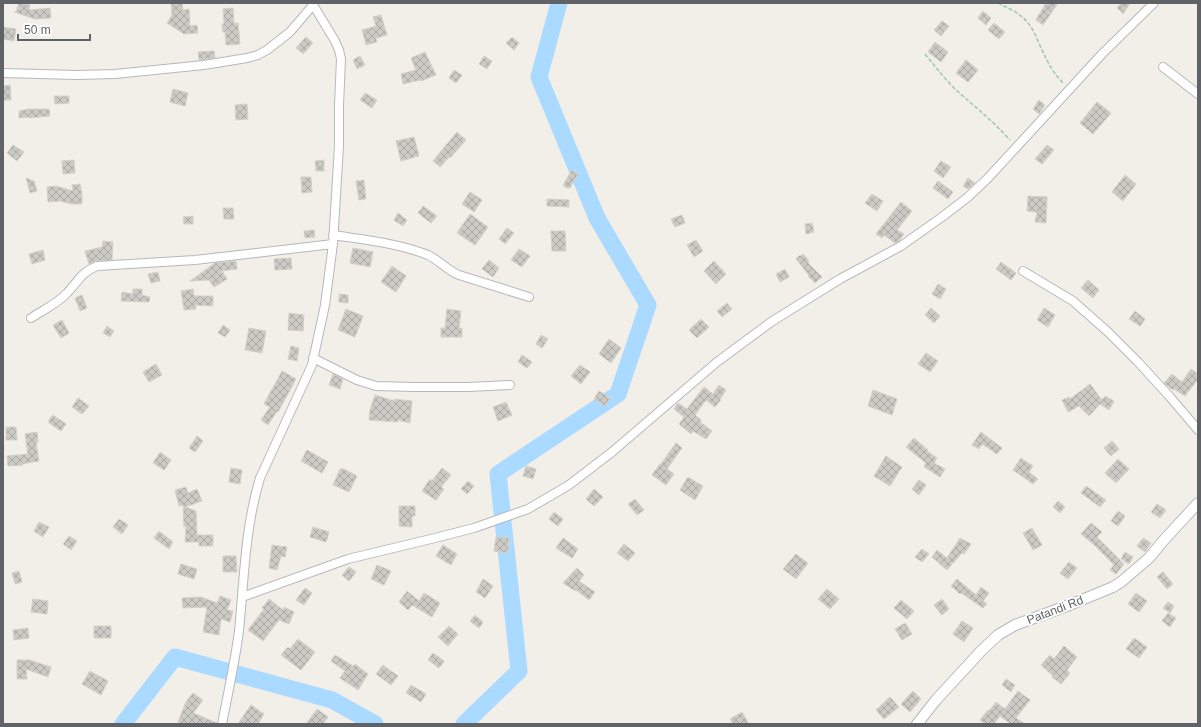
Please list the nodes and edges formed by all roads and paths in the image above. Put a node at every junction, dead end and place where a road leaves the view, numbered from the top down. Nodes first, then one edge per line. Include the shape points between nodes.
1 (998, 3) edge
2 (1154, 3) edge
3 (313, 4) edge
4 (925, 54) dead end
5 (1163, 66) dead end
6 (3, 73) edge
7 (1069, 89) junction
8 (1198, 94) edge
9 (1017, 147) junction
10 (333, 235) junction
11 (333, 244) junction
12 (1023, 270) dead end
13 (529, 297) dead end
14 (31, 318) dead end
15 (313, 358) junction
16 (510, 385) dead end
17 (1198, 430) edge
18 (1198, 504) edge
19 (242, 597) junction
20 (222, 724) edge
21 (917, 724) edge

1 - 7 path via 1027,21 1050,67
2 - 7 street
3 - 6 street via 290,32 267,50 247,58 115,74
3 - 10 street via 335,41 341,59
4 - 9 path via 942,75
5 - 8 street
7 - 9 street
9 - 19 street via 968,197 942,217 901,246 840,279 771,322 716,362 569,486 528,509 474,528 348,559
10 - 11 street
10 - 13 street via 403,247 435,259 459,275
11 - 14 street via 195,260 96,266 86,270 67,294
11 - 15 street via 325,304
12 - 17 street via 1072,300 1108,332
15 - 16 street via 357,380 376,386
15 - 19 street via 254,497
18 - 21 street, Patandi Rd via 1149,558 1121,582 1015,625 998,635 980,651
19 - 20 street

